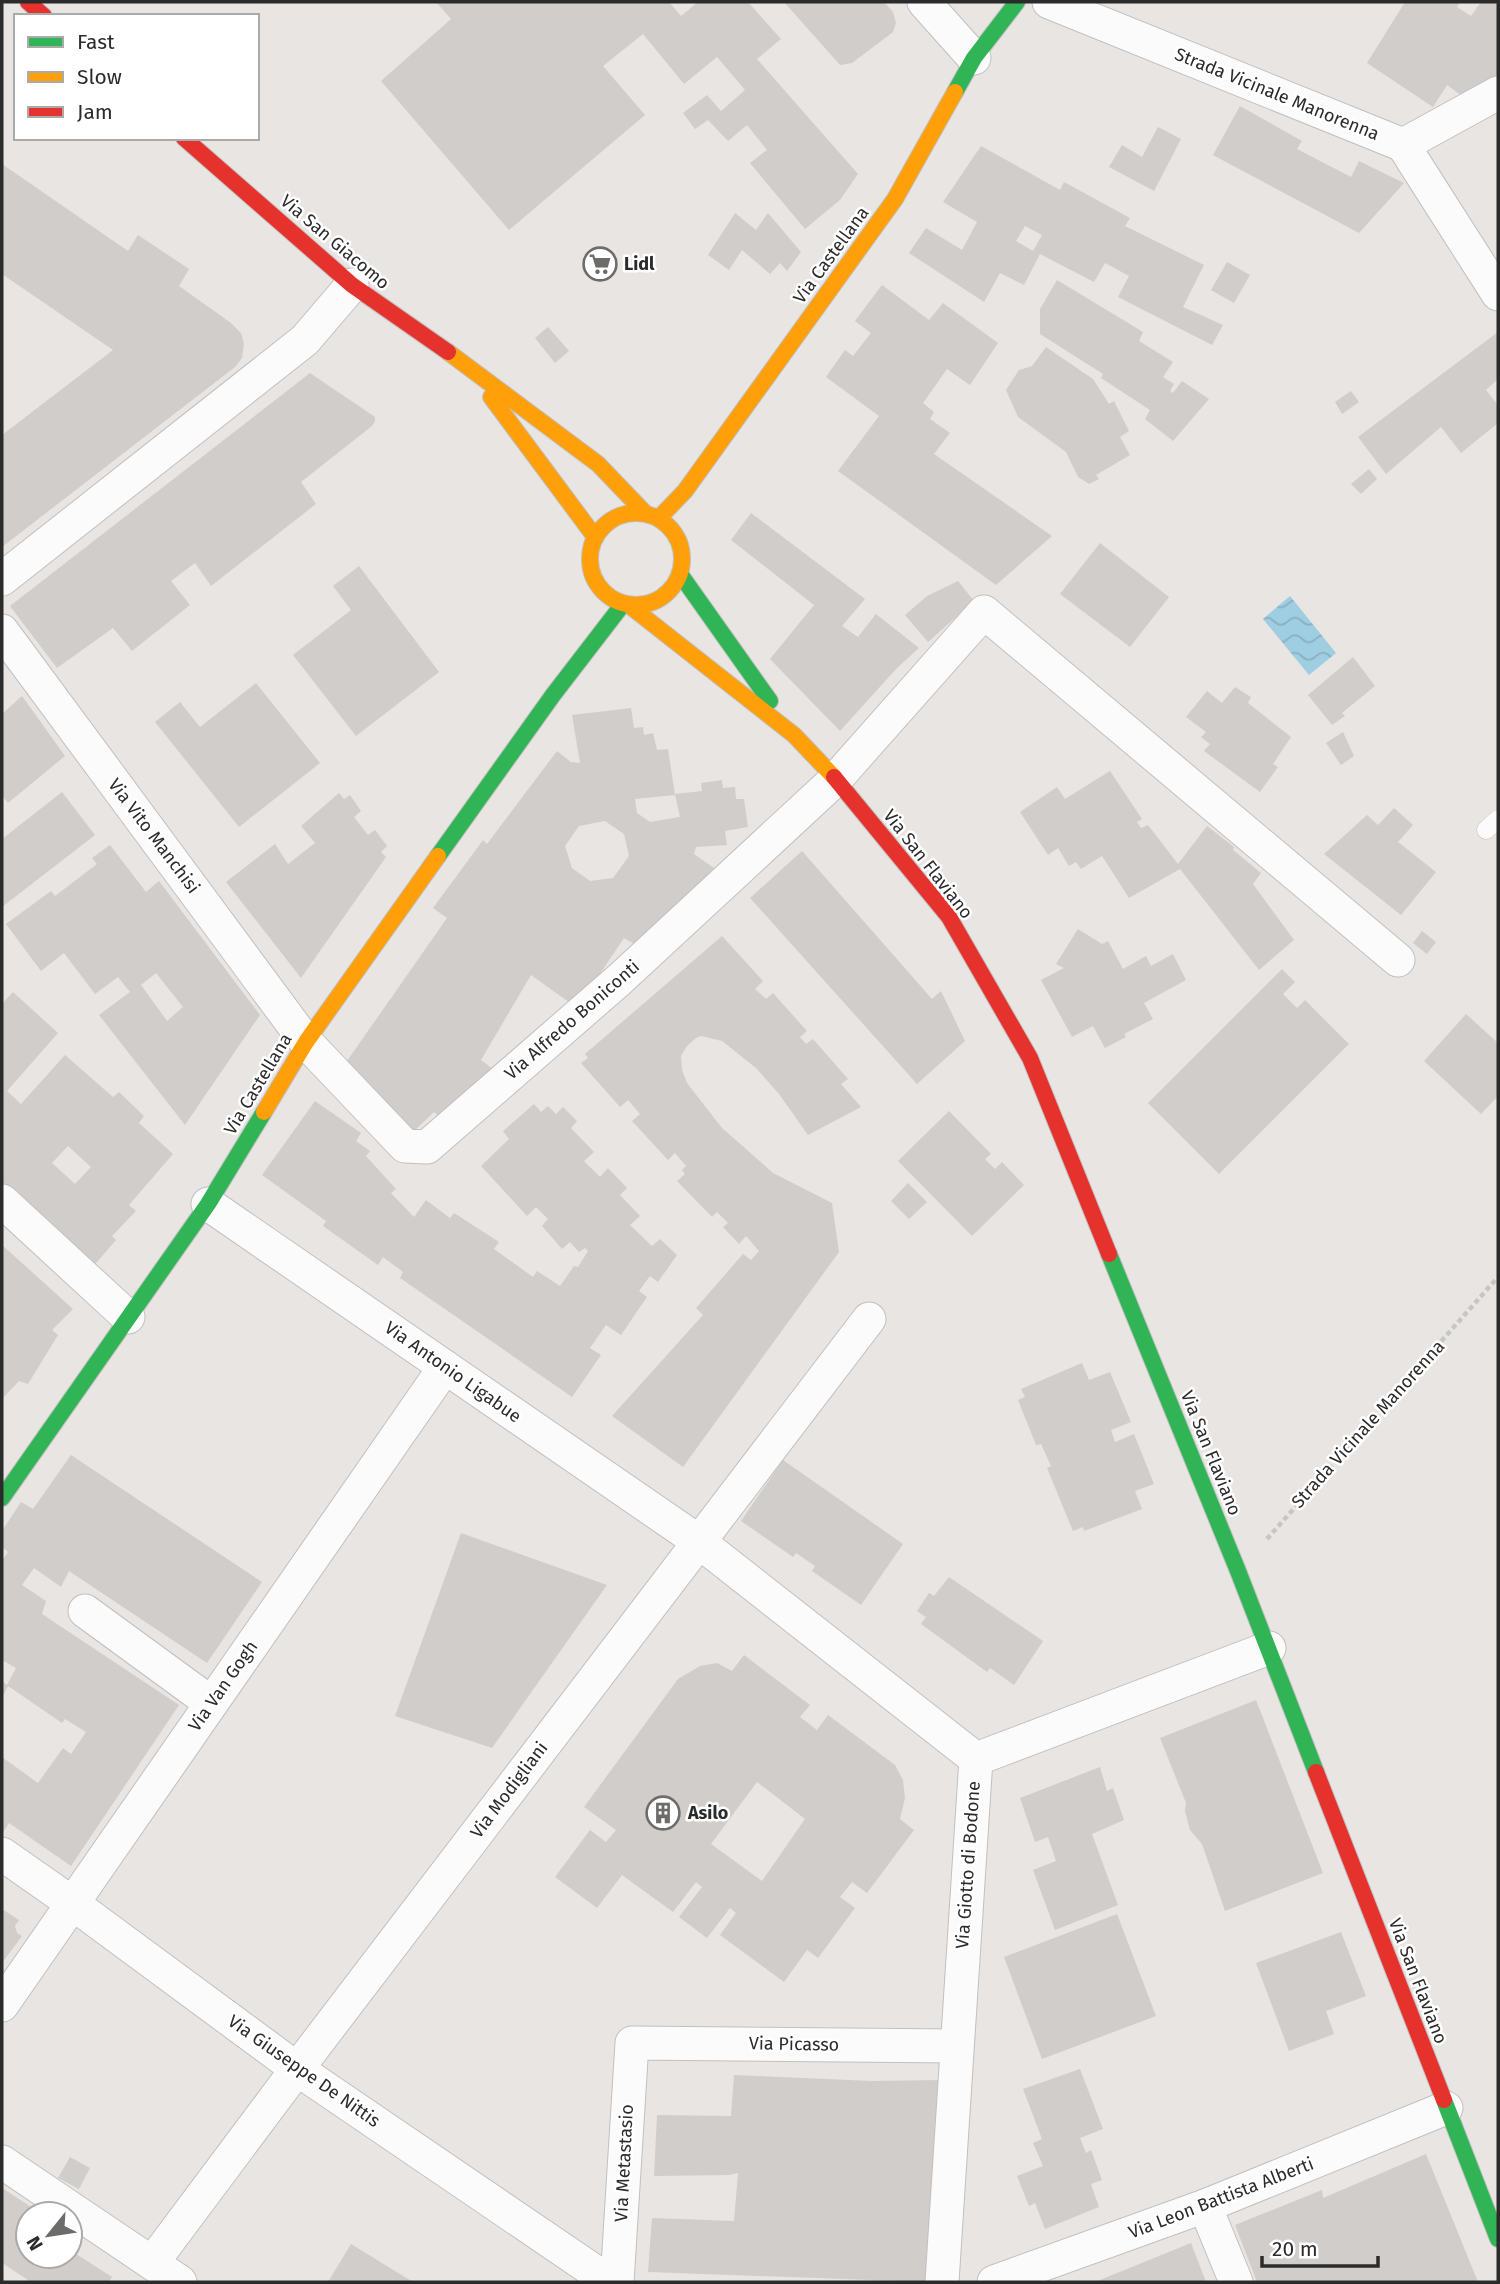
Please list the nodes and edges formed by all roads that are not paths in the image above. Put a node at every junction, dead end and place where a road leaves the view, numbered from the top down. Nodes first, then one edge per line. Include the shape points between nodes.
1 (28, 2) edge
2 (924, 2) edge
3 (1017, 2) edge
4 (1049, 2) edge
5 (42, 14) edge
6 (974, 58) junction
7 (1498, 93) edge
8 (186, 140) edge
9 (1402, 145) junction
10 (352, 285) junction
11 (1498, 294) edge
12 (469, 367) junction
13 (652, 516) junction
14 (595, 537) junction
15 (680, 574) junction
16 (2, 579) edge
17 (626, 605) junction
18 (571, 643) dead end
19 (8, 652) edge
20 (553, 695) junction
21 (794, 735) junction
22 (836, 779) junction
23 (1398, 960) dead end
24 (306, 1042) junction
25 (2, 1201) edge
26 (208, 1204) junction
27 (128, 1317) junction
28 (869, 1319) dead end
29 (444, 1367) junction
30 (2, 1498) edge
31 (698, 1541) junction
32 (85, 1611) dead end
33 (1269, 1648) junction
34 (211, 1703) junction
35 (976, 1759) junction
36 (2, 1854) edge
37 (72, 1903) junction
38 (2, 2004) edge
39 (632, 2043) joint
40 (956, 2046) junction
41 (297, 2069) junction
42 (1446, 2108) junction
43 (2, 2162) edge
44 (1205, 2206) junction
45 (1498, 2239) edge
46 (152, 2263) junction
47 (180, 2282) edge
48 (610, 2282) edge
49 (617, 2282) edge
50 (942, 2282) edge
51 (994, 2282) edge
52 (1236, 2282) edge

1 - 5 street
2 - 6 street
3 - 6 street, Via Castellana
4 - 9 street, Strada Vicinale Manorenna
6 - 13 street, Via Castellana via 895,199 685,491
7 - 9 street
8 - 10 street, Via San Giacomo
9 - 11 street
10 - 12 street, Via San Giacomo
10 - 16 street via 305,340
12 - 13 street, Via San Giacomo via 598,464
12 - 14 street, Via San Giacomo
13 - 14 street via 630,513 616,517
13 - 15 street via 680,542
14 - 17 street via 590,551 592,586
15 - 17 street via 661,599
15 - 21 street, Via San Flaviano
17 - 20 street, Via Castellana
17 - 21 street, Via San Flaviano
18 - 20 street, Via Castellana
19 - 24 street, Via Vito Manchisi
20 - 24 street, Via Castellana
21 - 22 street, Via San Flaviano
22 - 23 street, Via Alfredo Boniconti via 984,612
22 - 24 street, Via Alfredo Boniconti via 619,980 428,1147 405,1146
22 - 33 street, Via San Flaviano via 948,917 1030,1058
24 - 26 street, Via Castellana
25 - 27 street
26 - 27 street, Via Castellana
26 - 29 street, Via Antonio Ligabue
27 - 30 street, Via Castellana
28 - 31 street, Via Modigliani
29 - 31 street, Via Antonio Ligabue
29 - 34 street, Via Van Gogh
31 - 35 street, Via Giotto di Bodone
31 - 41 street, Via Modigliani
32 - 34 street
33 - 35 street
33 - 42 street, Via San Flaviano
34 - 37 street, Via Van Gogh
35 - 40 street, Via Giotto di Bodone
36 - 37 street, Via Giuseppe De Nittis
37 - 38 street, Via Van Gogh
37 - 41 street, Via Giuseppe De Nittis
39 - 40 street, Via Picasso
39 - 49 street, Via Metastasio
40 - 50 street, Via Giotto di Bodone
41 - 46 street, Via Modigliani
41 - 48 street, Via Giuseppe De Nittis
42 - 44 street, Via Leon Battista Alberti
42 - 45 street, Via San Flaviano
43 - 46 street
44 - 51 street, Via Leon Battista Alberti
44 - 52 street
46 - 47 street

